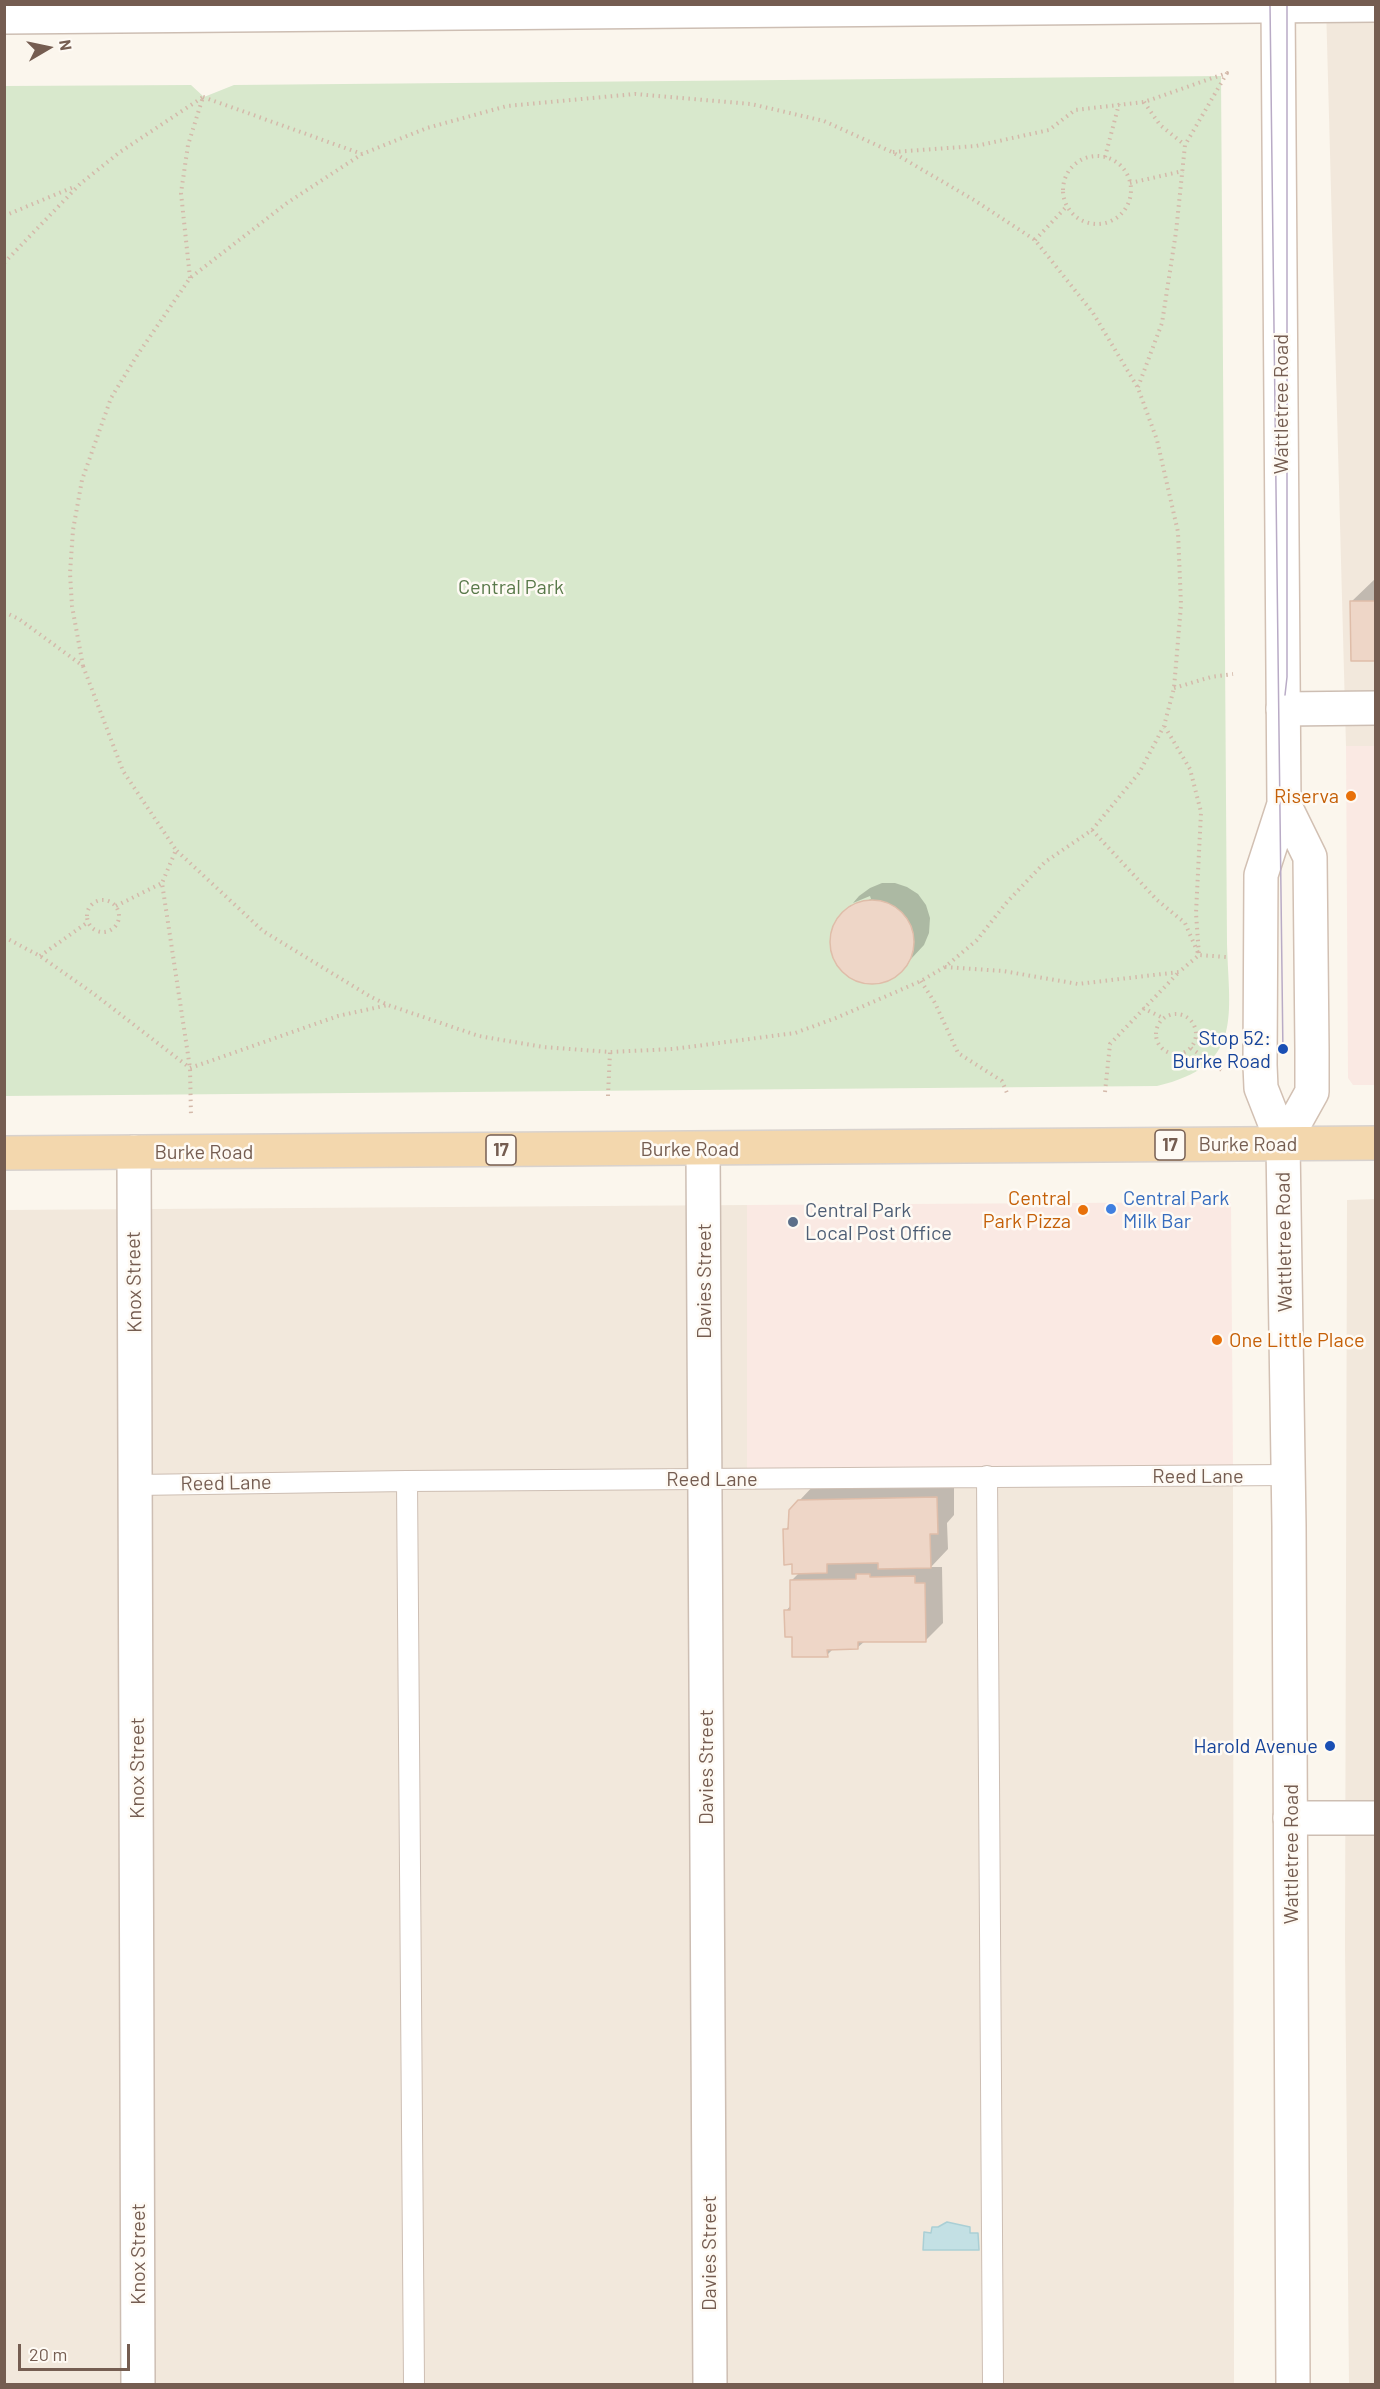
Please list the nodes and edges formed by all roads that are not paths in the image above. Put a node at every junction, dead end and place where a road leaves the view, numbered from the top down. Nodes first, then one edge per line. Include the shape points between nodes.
1 (1278, 5) edge
2 (1376, 5) edge
3 (4, 17) edge
4 (1376, 708) edge
5 (1283, 709) junction
6 (1284, 804) junction
7 (1376, 1143) edge
8 (1283, 1144) junction
9 (703, 1149) junction
10 (134, 1152) junction
11 (4, 1153) edge
12 (1288, 1475) junction
13 (987, 1476) junction
14 (704, 1479) junction
15 (407, 1480) junction
16 (136, 1485) junction
17 (1290, 1818) junction
18 (1376, 1818) edge
19 (138, 2385) edge
20 (414, 2385) edge
21 (710, 2385) edge
22 (993, 2385) edge
23 (1293, 2385) edge

1 - 2 street
1 - 3 street
1 - 5 street, Wattletree Road
4 - 5 street
5 - 6 street, Wattletree Road
6 - 8 street, Wattletree Road via 1261,875 1260,946 1261,1088
6 - 8 street, Wattletree Road via 1310,858 1312,1060 1311,1092
7 - 8 main road, Burke Road / 17
8 - 9 main road, Burke Road / 17
8 - 12 street, Wattletree Road
9 - 10 main road, Burke Road / 17
9 - 14 street, Davies Street
10 - 11 main road, Burke Road / 17
10 - 16 street, Knox Street
12 - 13 lane, Reed Lane
12 - 17 street, Wattletree Road
13 - 14 lane, Reed Lane
13 - 22 lane
14 - 15 lane, Reed Lane
14 - 21 street, Davies Street
15 - 16 lane, Reed Lane
15 - 20 lane
16 - 19 street, Knox Street
17 - 18 street
17 - 23 street, Wattletree Road

